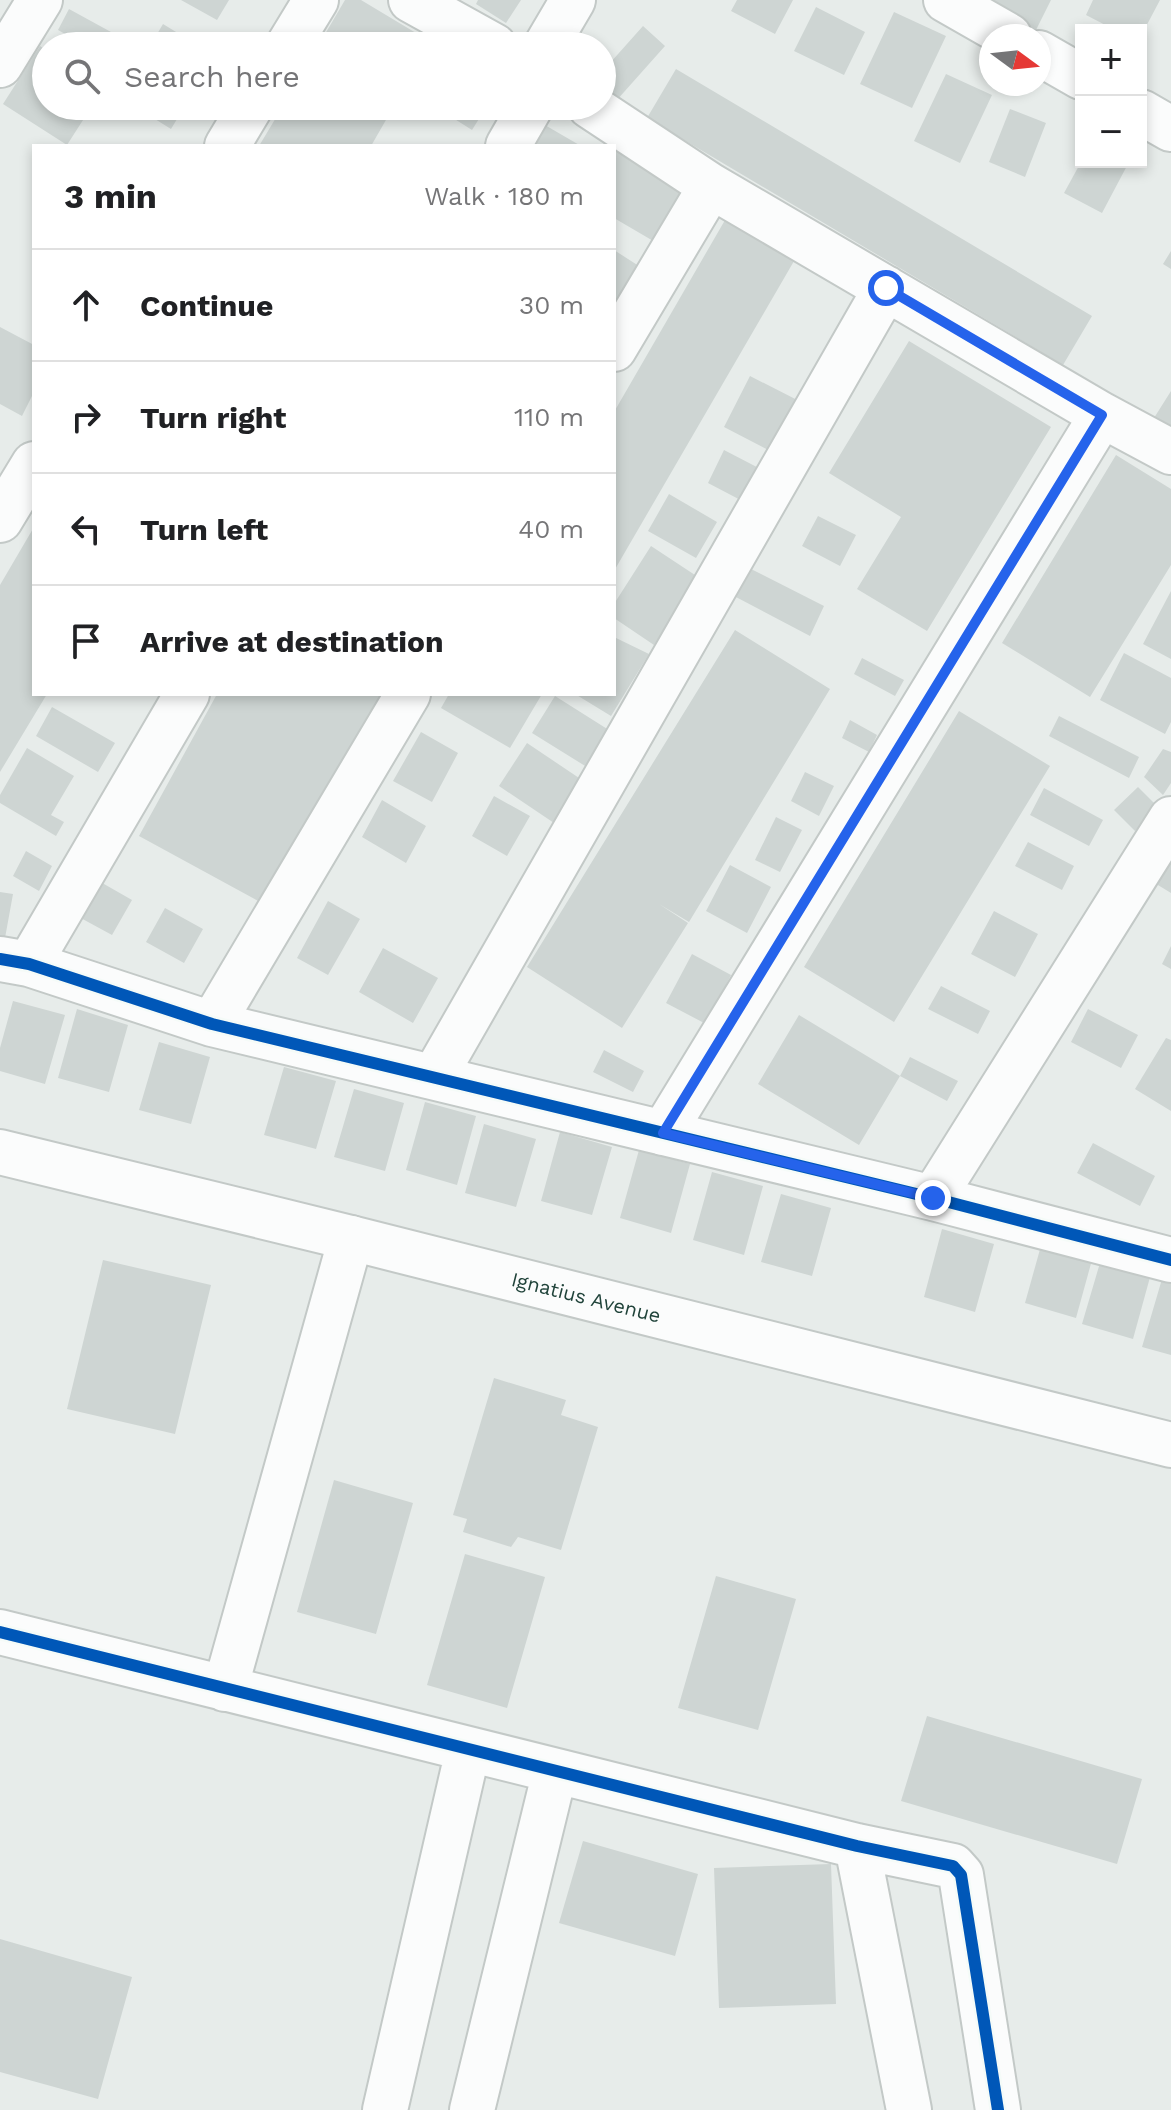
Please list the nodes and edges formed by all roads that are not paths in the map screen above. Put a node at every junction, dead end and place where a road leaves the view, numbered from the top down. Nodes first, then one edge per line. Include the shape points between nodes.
1 (40, 0) edge
2 (316, 0) edge
3 (411, 0) edge
4 (573, 0) edge
5 (946, 0) edge
6 (988, 24) edge
7 (297, 32) edge
8 (469, 32) edge
9 (554, 32) edge
10 (1051, 60) edge
11 (0, 65) edge
12 (1075, 74) edge
13 (1147, 115) edge
14 (243, 120) edge
15 (523, 120) edge
16 (611, 120) edge
17 (1171, 129) edge
18 (228, 144) edge
19 (509, 144) edge
20 (711, 186) junction
21 (886, 288) junction
22 (616, 346) edge
23 (1102, 415) junction
24 (1171, 452) edge
25 (32, 467) edge
26 (0, 520) edge
27 (186, 696) edge
28 (407, 696) edge
29 (1171, 819) edge
30 (14, 962) edge
31 (212, 1024) junction
32 (434, 1077) junction
33 (663, 1133) junction
34 (0, 1152) edge
35 (933, 1198) junction
36 (351, 1238) junction
37 (1171, 1260) edge
38 (1171, 1445) edge
39 (0, 1632) edge
40 (225, 1689) junction
41 (468, 1750) junction
42 (555, 1771) junction
43 (857, 1846) junction
44 (385, 2110) edge
45 (472, 2110) edge
46 (909, 2110) edge
47 (998, 2110) edge

1 - 11 street
2 - 7 street
3 - 8 street
4 - 9 street
5 - 6 street
10 - 12 street
13 - 17 street
14 - 18 street
15 - 19 street
16 - 20 street
20 - 21 street
20 - 22 street
21 - 23 street
21 - 32 street
23 - 24 street
23 - 33 street
25 - 26 street
27 - 30 street
28 - 31 street
29 - 35 street
30 - 31 street
31 - 32 street
32 - 33 street
33 - 35 street
34 - 36 street, Ignatius Avenue
35 - 37 street
36 - 38 street, Ignatius Avenue
36 - 40 street
39 - 40 street
40 - 41 street
41 - 42 street
41 - 44 street
42 - 43 street
42 - 45 street
43 - 46 street
43 - 47 street via 953,1866 961,1875

